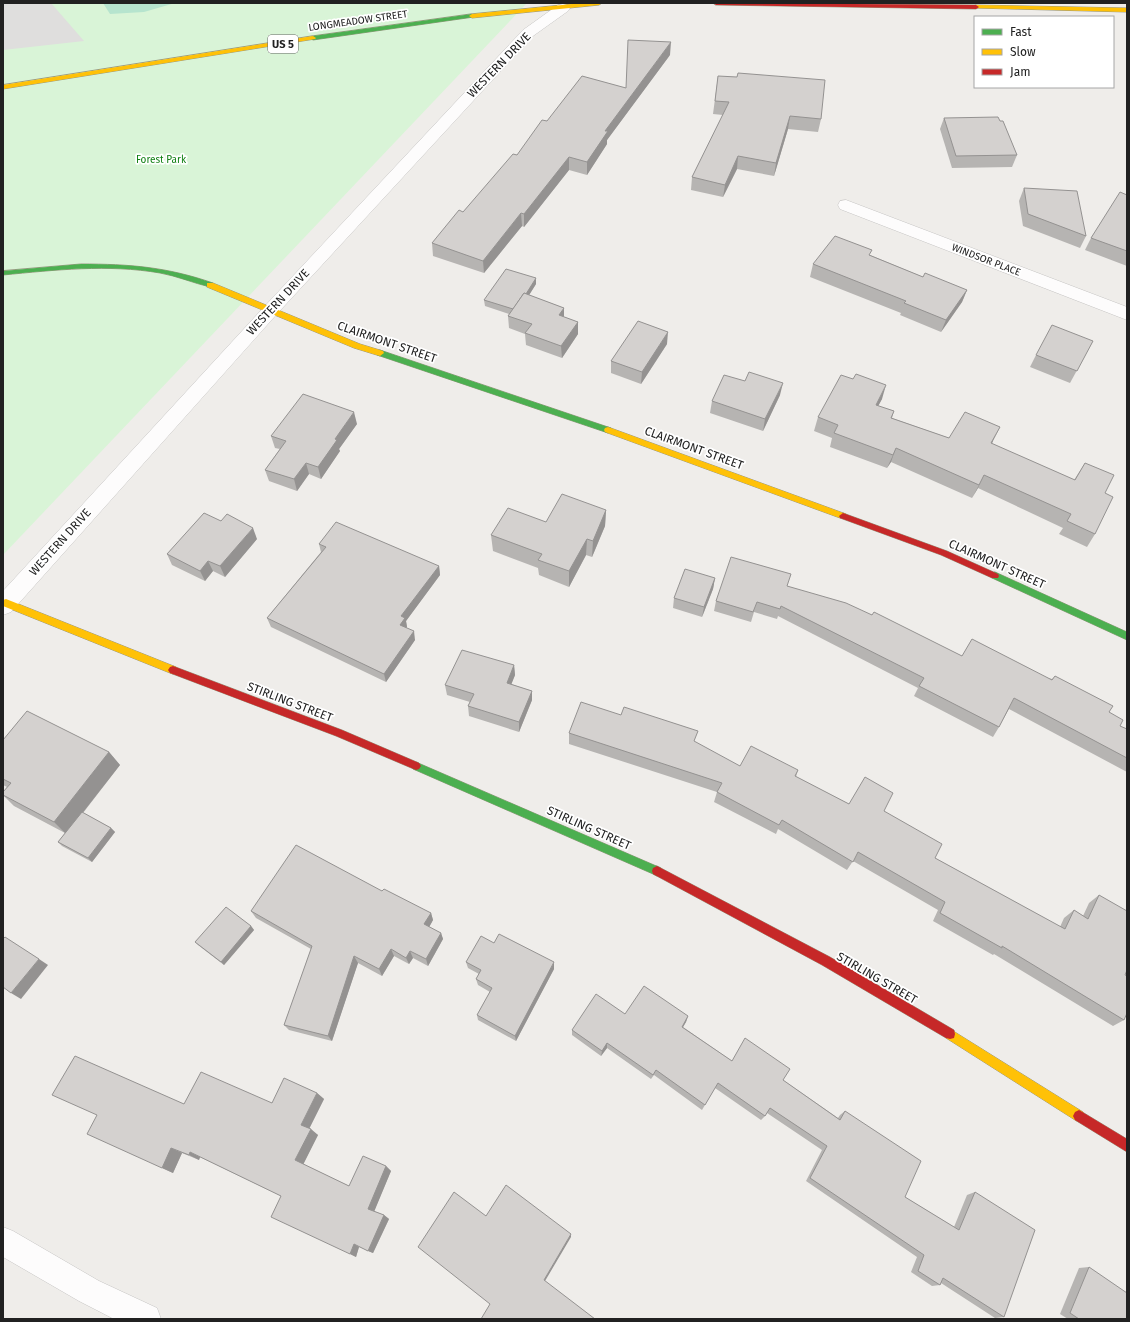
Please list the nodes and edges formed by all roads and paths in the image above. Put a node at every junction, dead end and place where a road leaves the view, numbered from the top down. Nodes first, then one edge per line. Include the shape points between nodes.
1 (599, 3) edge
2 (716, 3) edge
3 (567, 5) edge
4 (1044, 6) edge
5 (1127, 10) edge
6 (3, 87) edge
7 (846, 206) dead end
8 (3, 273) edge
9 (270, 311) junction
10 (1127, 314) edge
11 (5, 604) edge
12 (1127, 636) edge
13 (1127, 1146) edge
14 (3, 1241) edge
15 (146, 1319) edge

1 - 3 street, LONGMEADOW STREET / US 5
2 - 4 street
3 - 6 street, LONGMEADOW STREET / US 5 via 331,36
3 - 9 street, WESTERN DRIVE via 528,33
4 - 5 street
7 - 10 street, WINDSOR PLACE
8 - 9 street, CLAIRMONT STREET via 63,267 140,268 196,279
9 - 11 street, WESTERN DRIVE
9 - 12 street, CLAIRMONT STREET via 357,346 570,416 944,553
11 - 13 street, STIRLING STREET via 339,733 650,868 832,965 941,1029
14 - 15 street via 89,1291

